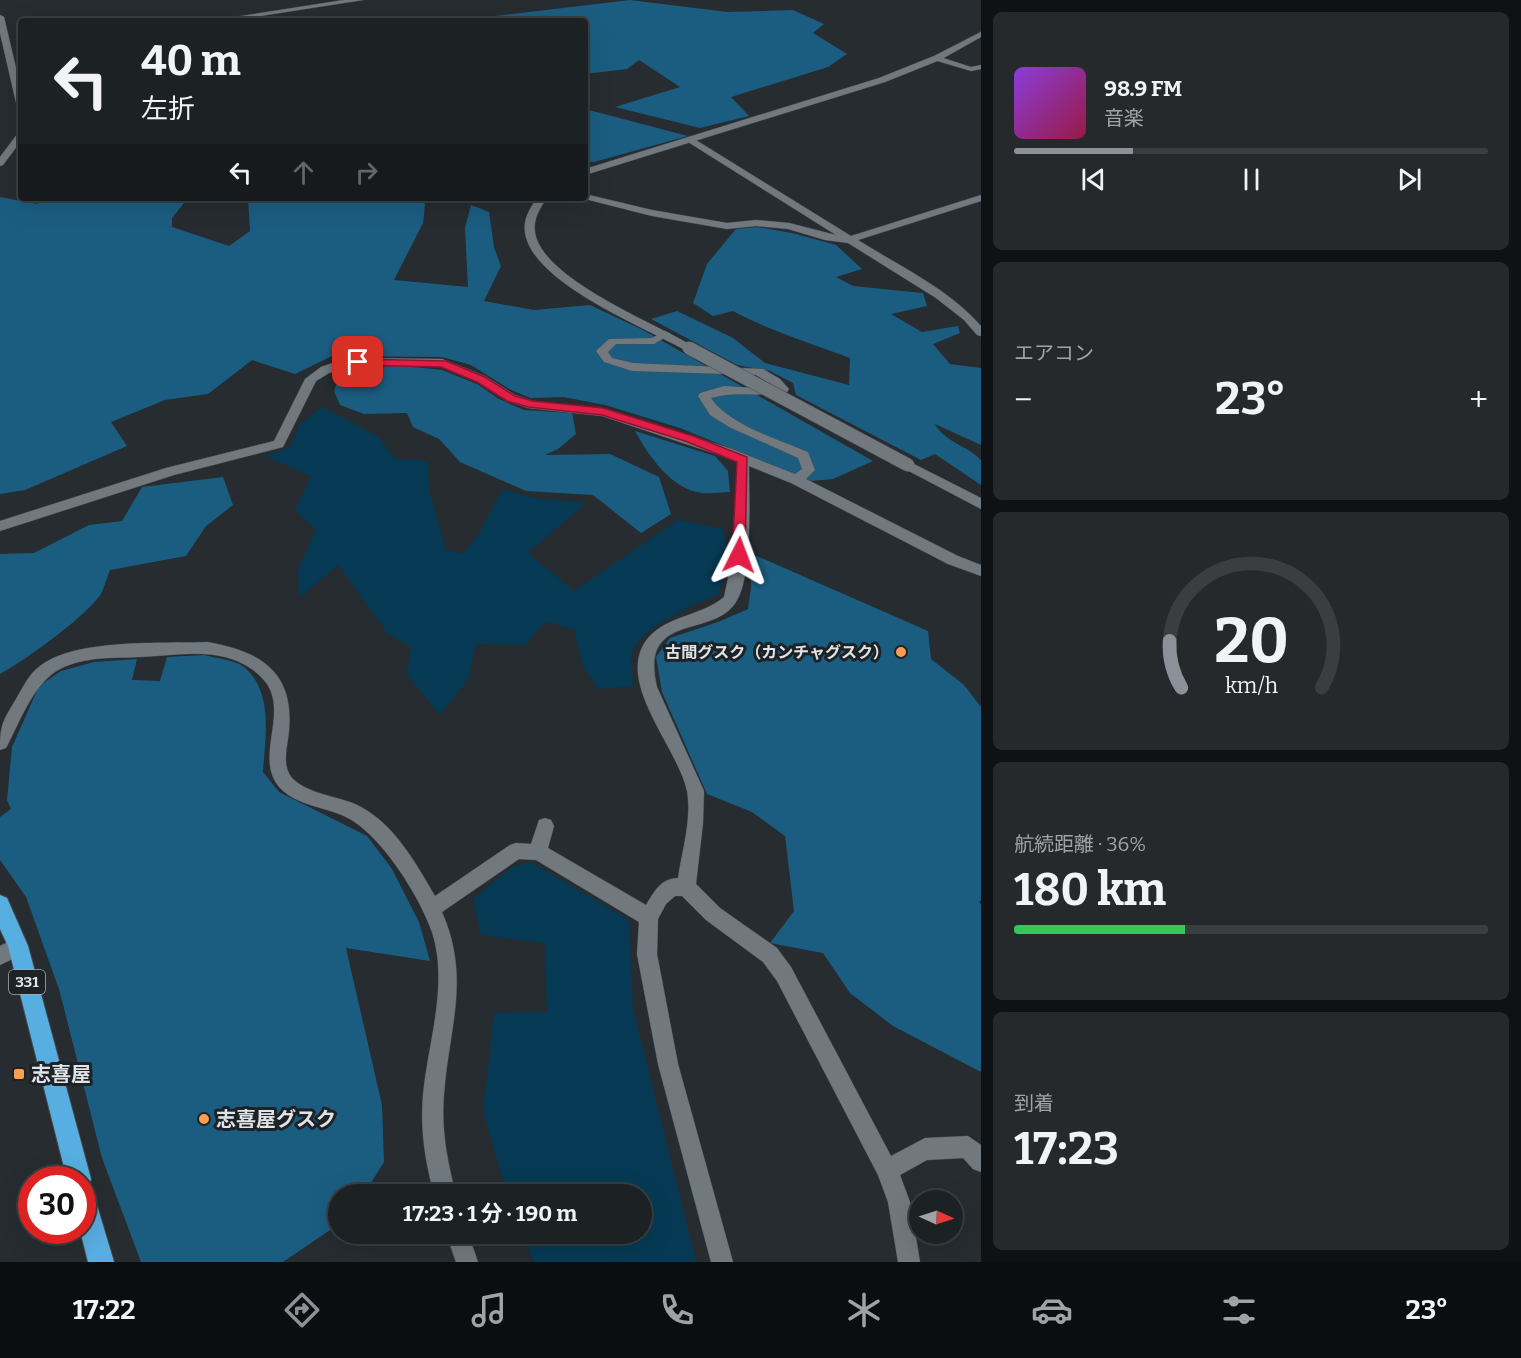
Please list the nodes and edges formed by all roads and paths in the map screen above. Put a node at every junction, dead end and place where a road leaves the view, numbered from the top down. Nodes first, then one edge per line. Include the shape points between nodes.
1 (358, 0) edge
2 (0, 17) edge
3 (234, 18) edge
4 (981, 34) edge
5 (18, 50) edge
6 (9, 51) junction
7 (0, 54) edge
8 (937, 58) junction
9 (981, 67) edge
10 (18, 92) edge
11 (18, 139) edge
12 (691, 140) junction
13 (0, 163) edge
14 (588, 171) edge
15 (588, 198) edge
16 (981, 198) edge
17 (540, 201) edge
18 (849, 240) junction
19 (981, 333) edge
20 (665, 334) junction
21 (743, 460) junction
22 (796, 480) junction
23 (981, 504) edge
24 (0, 526) edge
25 (981, 571) edge
26 (0, 743) edge
27 (545, 826) dead end
28 (538, 852) junction
29 (686, 886) junction
30 (0, 906) edge
31 (430, 910) junction
32 (649, 917) junction
33 (9, 951) edge
34 (981, 1161) edge
35 (75, 1166) edge
36 (886, 1170) junction
37 (443, 1184) edge
38 (96, 1243) edge
39 (461, 1244) edge
40 (101, 1262) edge
41 (466, 1262) edge
42 (722, 1262) edge
43 (909, 1262) edge

1 - 3 street
2 - 6 street
4 - 8 street
5 - 6 street
6 - 7 street
6 - 10 street
8 - 9 street via 971,69
8 - 12 street via 882,80
11 - 13 street
12 - 14 street
12 - 18 street
15 - 18 street via 727,226 789,226
16 - 18 street
17 - 20 street via 532,212 531,239 552,270 572,286
18 - 19 street via 940,296
20 - 22 street via 654,340 613,341 602,351 608,360 632,367 759,372 776,382 783,389 724,390 704,396 714,412 733,424 803,455 809,470
20 - 23 street, bridge
21 - 22 street
21 - 24 street via 603,412 532,405 442,363 358,362 338,365 311,379 279,444 171,471
21 - 29 street via 738,579 730,600 666,630 646,657 646,682 690,772 696,795
22 - 25 street
26 - 31 street via 31,686 46,670 66,659 91,653 207,648 247,657 265,670 279,688 283,708 278,768 285,783 370,823 391,844
27 - 28 street
28 - 31 street via 516,851
28 - 32 street
29 - 32 street via 671,887
29 - 36 street via 713,914 770,955
30 - 33 highway, 331
31 - 37 street via 439,925 448,964 432,1139
32 - 42 street via 647,954 668,1064
33 - 35 highway, 331
34 - 36 street via 968,1147 926,1149
36 - 43 street via 899,1202
38 - 40 highway
39 - 41 street

